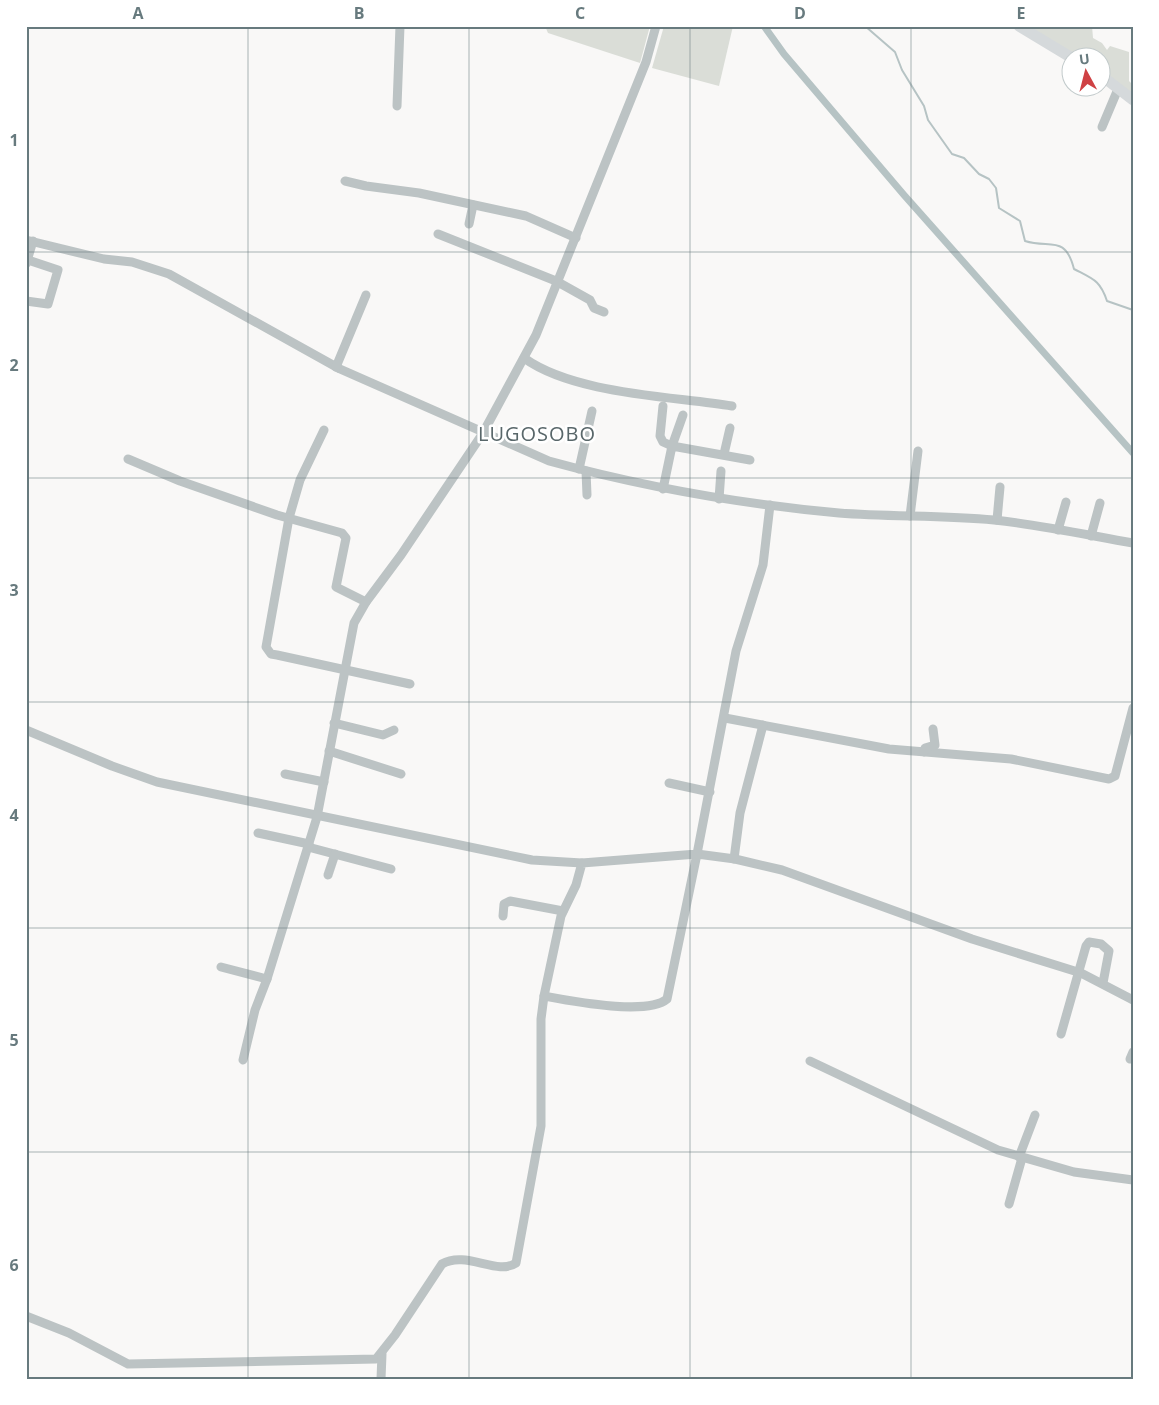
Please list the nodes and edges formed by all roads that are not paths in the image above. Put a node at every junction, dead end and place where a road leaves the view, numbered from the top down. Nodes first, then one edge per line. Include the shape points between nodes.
1 (400, 26) edge
2 (656, 26) edge
3 (1019, 26) edge
4 (1062, 52) edge
5 (1112, 84) edge
6 (1118, 89) junction
7 (1133, 100) edge
8 (397, 106) dead end
9 (1102, 127) dead end
10 (344, 181) dead end
11 (473, 205) junction
12 (468, 224) dead end
13 (438, 234) dead end
14 (576, 238) junction
15 (30, 240) edge
16 (27, 262) edge
17 (556, 282) junction
18 (366, 295) dead end
19 (26, 301) edge
20 (604, 312) dead end
21 (524, 358) junction
22 (336, 367) junction
23 (663, 406) dead end
24 (732, 406) dead end
25 (592, 411) dead end
26 (683, 415) dead end
27 (730, 428) dead end
28 (324, 430) dead end
29 (483, 433) junction
30 (672, 446) junction
31 (918, 452) dead end
32 (724, 454) junction
33 (128, 459) dead end
34 (750, 460) dead end
35 (583, 470) junction
36 (721, 471) dead end
37 (1000, 487) dead end
38 (663, 489) junction
39 (586, 495) dead end
40 (719, 499) junction
41 (1066, 502) dead end
42 (1100, 503) dead end
43 (770, 505) junction
44 (910, 516) junction
45 (289, 518) junction
46 (997, 520) junction
47 (1058, 530) junction
48 (1092, 536) junction
49 (1133, 543) edge
50 (366, 602) junction
51 (344, 670) junction
52 (410, 684) dead end
53 (1133, 708) edge
54 (725, 718) junction
55 (334, 723) junction
56 (763, 725) junction
57 (933, 729) dead end
58 (26, 730) edge
59 (394, 730) dead end
60 (329, 751) junction
61 (924, 752) junction
62 (285, 774) dead end
63 (401, 774) dead end
64 (324, 782) junction
65 (669, 783) dead end
66 (710, 792) junction
67 (317, 816) junction
68 (258, 833) dead end
69 (308, 846) junction
70 (335, 854) junction
71 (698, 854) junction
72 (734, 859) junction
73 (582, 863) junction
74 (391, 869) dead end
75 (328, 875) dead end
76 (563, 911) junction
77 (503, 916) dead end
78 (221, 967) dead end
79 (1079, 972) junction
80 (267, 979) junction
81 (1103, 983) junction
82 (544, 996) junction
83 (1133, 1000) edge
84 (1062, 1034) dead end
85 (243, 1060) dead end
86 (810, 1061) dead end
87 (1035, 1115) dead end
88 (1021, 1157) junction
89 (1133, 1180) edge
90 (1009, 1204) dead end
91 (26, 1316) edge
92 (382, 1354) junction
93 (381, 1379) edge

1 - 8 street
2 - 14 street via 646,62
3 - 4 main road
5 - 6 main road
6 - 7 main road
6 - 9 street
10 - 11 street
11 - 12 street
11 - 14 street via 526,216
13 - 17 street
14 - 17 street
15 - 16 street
15 - 22 street via 104,259 132,262 169,274
16 - 19 street via 58,270 48,304
17 - 20 street via 590,300 594,308
17 - 21 street
18 - 22 street
21 - 24 street via 546,372 597,387
21 - 29 street
22 - 29 street
23 - 30 street via 660,438
25 - 35 street
26 - 30 street
27 - 32 street
28 - 45 street via 300,480
29 - 35 street via 549,461
29 - 50 street
30 - 32 street
30 - 38 street
31 - 44 street
32 - 34 street
33 - 45 street via 180,481
35 - 38 street
35 - 39 street
36 - 40 street
37 - 46 street
38 - 40 street
40 - 43 street
41 - 47 street
42 - 48 street
43 - 44 street
43 - 54 street via 763,565 736,651
44 - 46 street
45 - 50 street via 342,533 346,538 336,587
45 - 51 street via 266,647 271,654
46 - 47 street
47 - 48 street
48 - 49 street
50 - 51 street via 354,623
51 - 52 street
51 - 55 street
53 - 61 street via 1115,776 1109,779 1011,759
54 - 56 street
54 - 66 street
55 - 59 street via 383,735
55 - 60 street
56 - 61 street
56 - 72 street via 740,813
57 - 61 street via 935,745
58 - 67 street via 156,782
60 - 63 street
60 - 64 street
62 - 64 street
64 - 67 street
65 - 66 street
66 - 71 street
67 - 69 street
67 - 73 street via 532,860
68 - 69 street
69 - 70 street
69 - 80 street
70 - 74 street
70 - 75 street
71 - 72 street
71 - 73 street
71 - 82 street via 667,999 658,1005 597,1005
72 - 79 street via 782,870 972,939
73 - 76 street via 576,885
76 - 77 street via 513,901 504,904
76 - 82 street
78 - 80 street
79 - 81 street
79 - 81 street via 1087,944 1101,944 1109,955
79 - 84 street
80 - 85 street
81 - 83 street
82 - 92 street via 541,1126 518,1259 513,1266 455,1258 442,1264
86 - 88 street via 986,1146
87 - 88 street
88 - 89 street via 1074,1172
88 - 90 street
91 - 92 street via 69,1333 128,1364 376,1359
92 - 93 street

